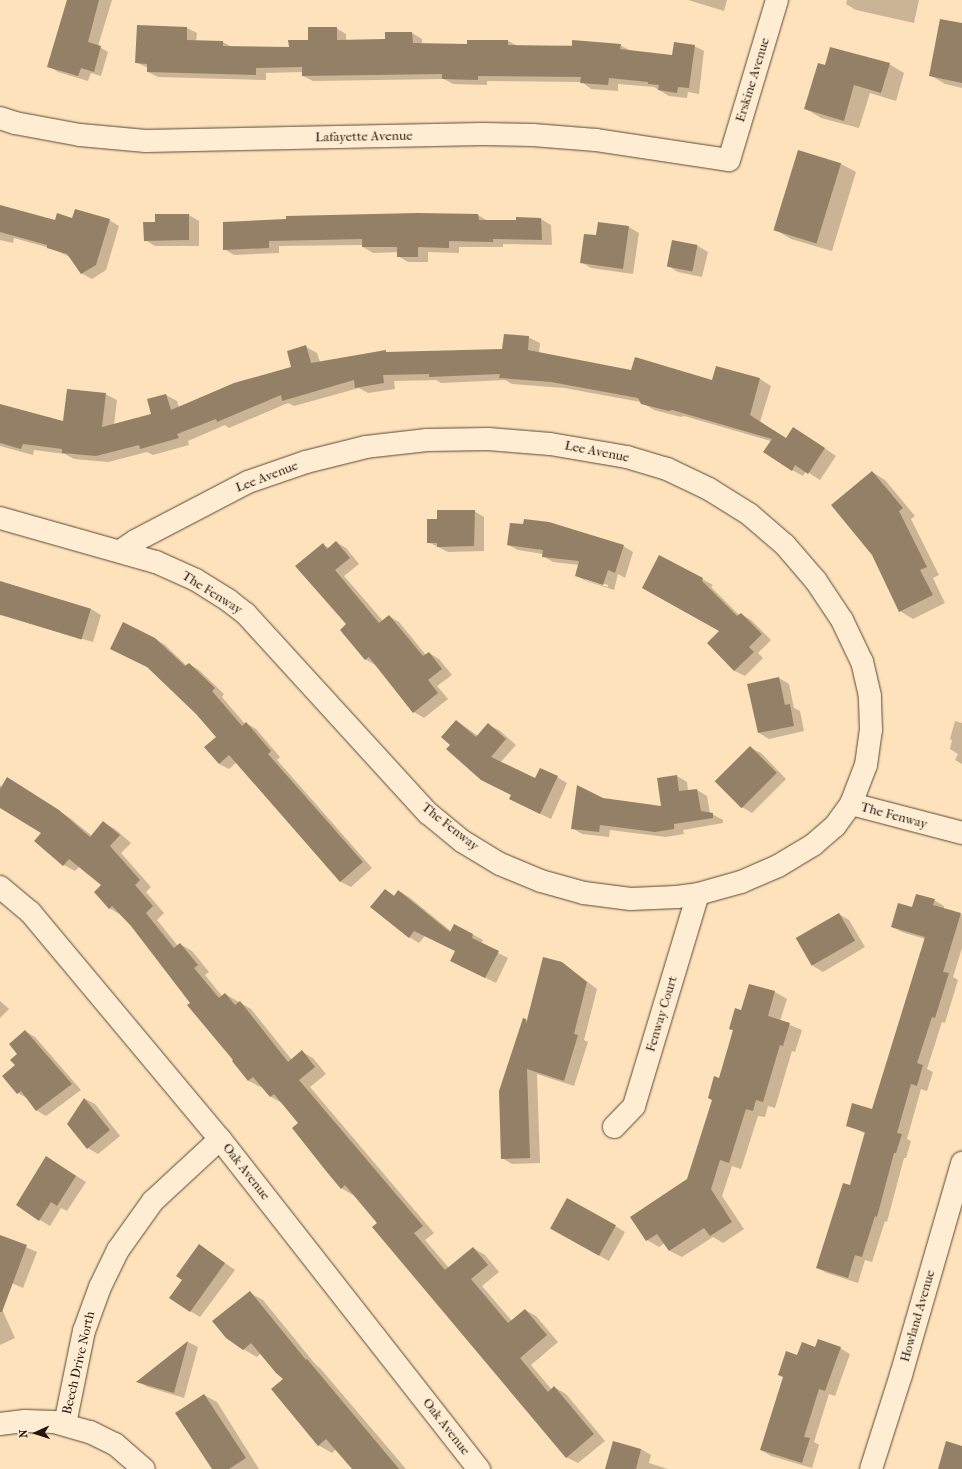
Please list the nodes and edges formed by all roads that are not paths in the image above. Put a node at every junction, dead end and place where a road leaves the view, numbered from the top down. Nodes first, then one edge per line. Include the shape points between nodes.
1 (777, 0) edge
2 (0, 118) edge
3 (729, 160) joint
4 (0, 518) edge
5 (120, 551) junction
6 (851, 804) junction
7 (962, 833) edge
8 (0, 887) edge
9 (698, 894) junction
10 (614, 1127) dead end
11 (220, 1139) junction
12 (962, 1163) edge
13 (0, 1424) edge
14 (65, 1424) junction
15 (144, 1469) edge
16 (479, 1469) edge
17 (871, 1469) edge

1 - 3 street, Erskine Avenue
2 - 3 street, Lafayette Avenue via 80,135 146,141 533,135 596,140
4 - 5 street, The Fenway
5 - 6 street, Lee Avenue via 248,482 306,462 366,448 427,440 488,438 550,444 627,457 667,469 716,493 749,514 779,540 816,581 842,620 862,662 870,696 871,730 866,765
5 - 9 street, The Fenway via 156,562 196,580 246,614 428,813 462,841 500,864 541,881 584,893 631,899
6 - 7 street, The Fenway
6 - 9 street, The Fenway via 835,826 813,845 778,866 741,882
8 - 11 street, Oak Avenue via 30,912
9 - 10 street, Fenway Court via 634,1106
11 - 14 street, Beech Drive North via 153,1201 118,1250 100,1287 84,1331
11 - 16 street, Oak Avenue
12 - 17 street, Howland Avenue
13 - 14 street, Beech Drive North via 25,1421
14 - 15 street via 115,1444

